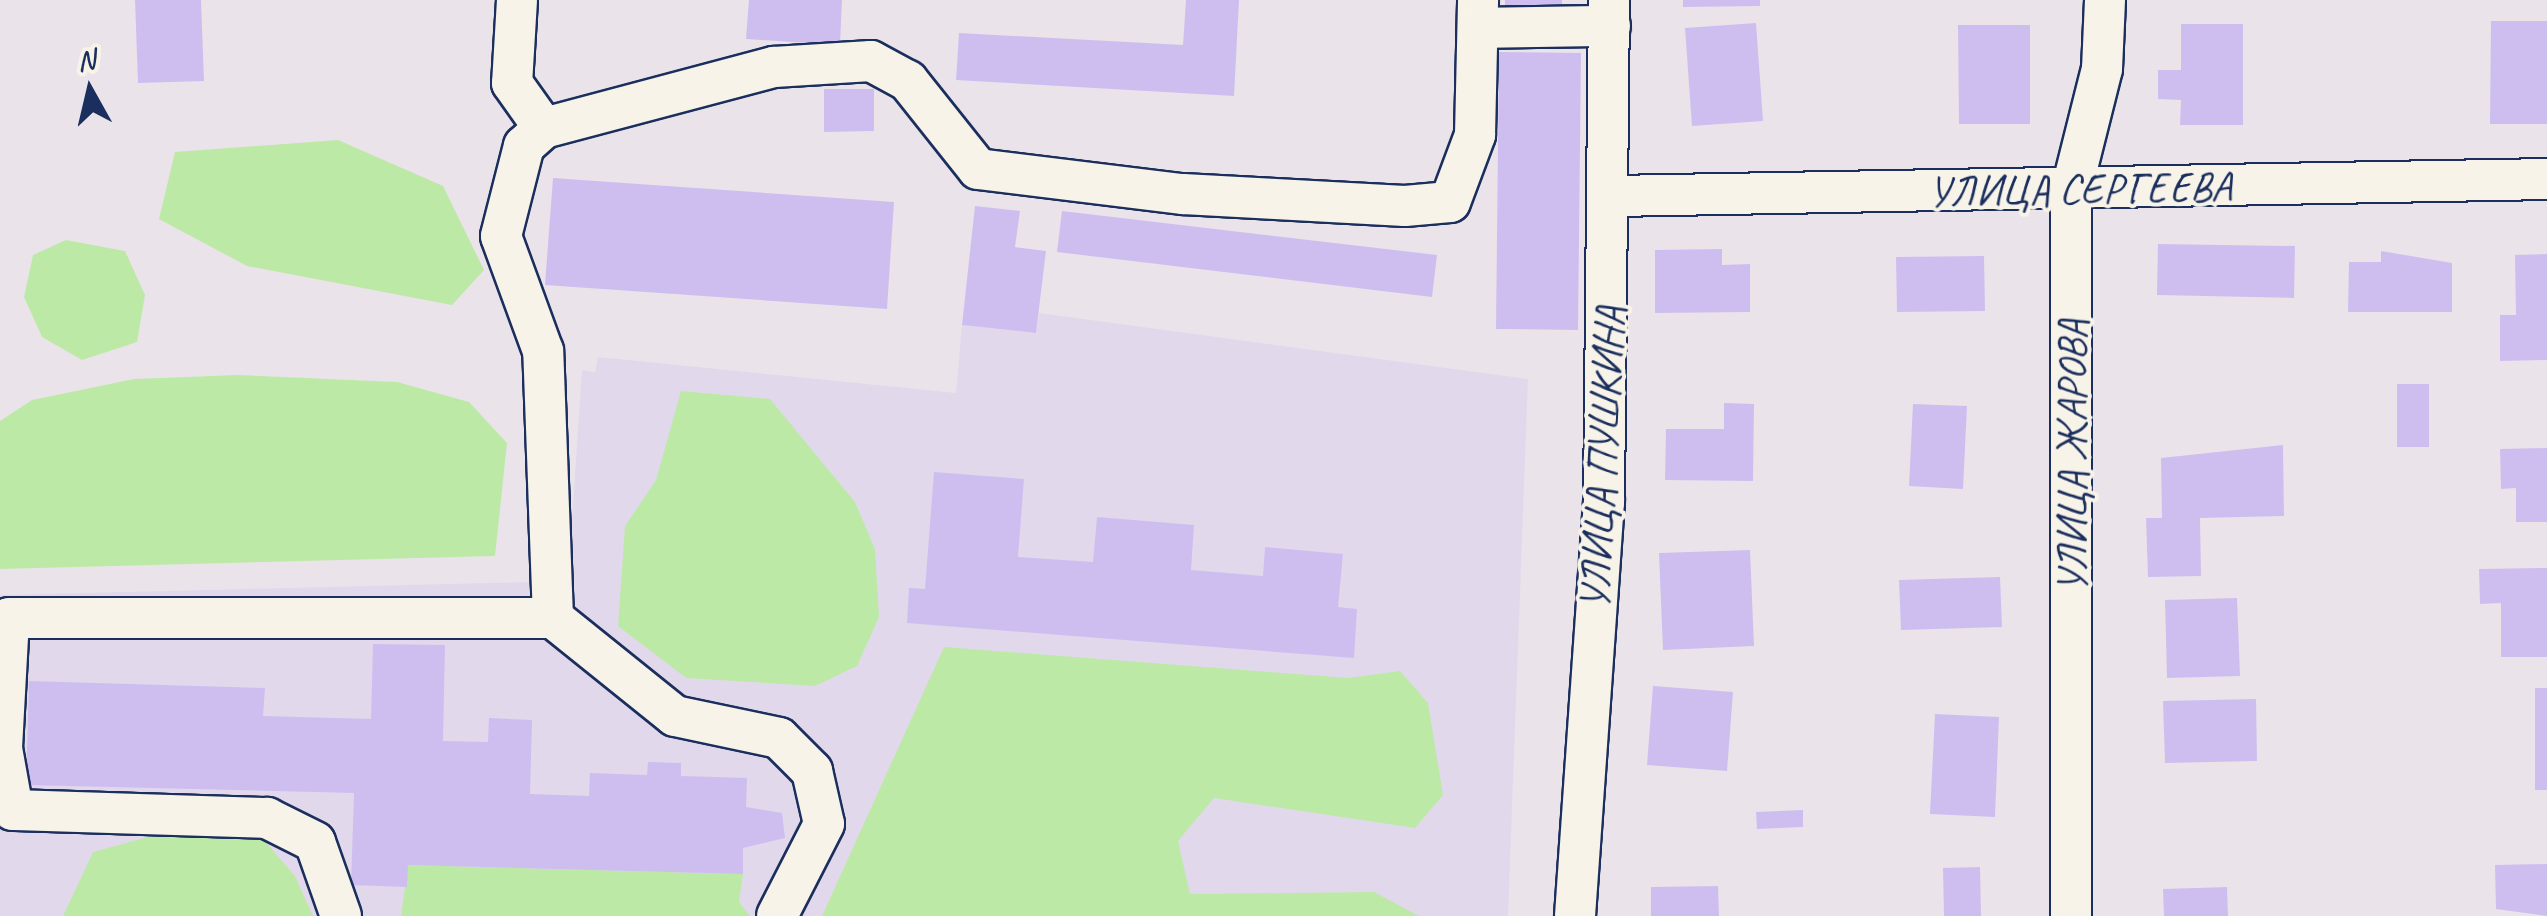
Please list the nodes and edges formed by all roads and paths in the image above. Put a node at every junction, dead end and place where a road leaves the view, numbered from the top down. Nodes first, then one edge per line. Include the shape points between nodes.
1 (518, 0) edge
2 (2105, 0) edge
3 (1610, 13) edge
4 (1478, 14) edge
5 (544, 128) junction
6 (2547, 179) edge
7 (2070, 192) junction
8 (1613, 196) junction
9 (553, 618) junction
10 (340, 916) edge
11 (777, 916) edge
12 (1575, 916) edge
13 (2071, 916) edge

1 - 5 street via 512,83
2 - 7 street, УЛИЦА ЖАРОВА via 2102,69
3 - 4 street
3 - 8 street, УЛИЦА ПУШКИНА
4 - 5 street via 1475,135 1450,202 1183,194 978,168 908,81 871,61 774,67
5 - 9 street via 524,146 501,236 543,351
6 - 7 street, УЛИЦА СЕРГЕЕВА
7 - 8 street, УЛИЦА СЕРГЕЕВА
7 - 13 street, УЛИЦА ЖАРОВА
8 - 12 street, УЛИЦА ПУШКИНА
9 - 10 street via 9,618 2,748 12,810 267,818 315,842
9 - 11 street via 675,716 779,738 812,771 824,824

